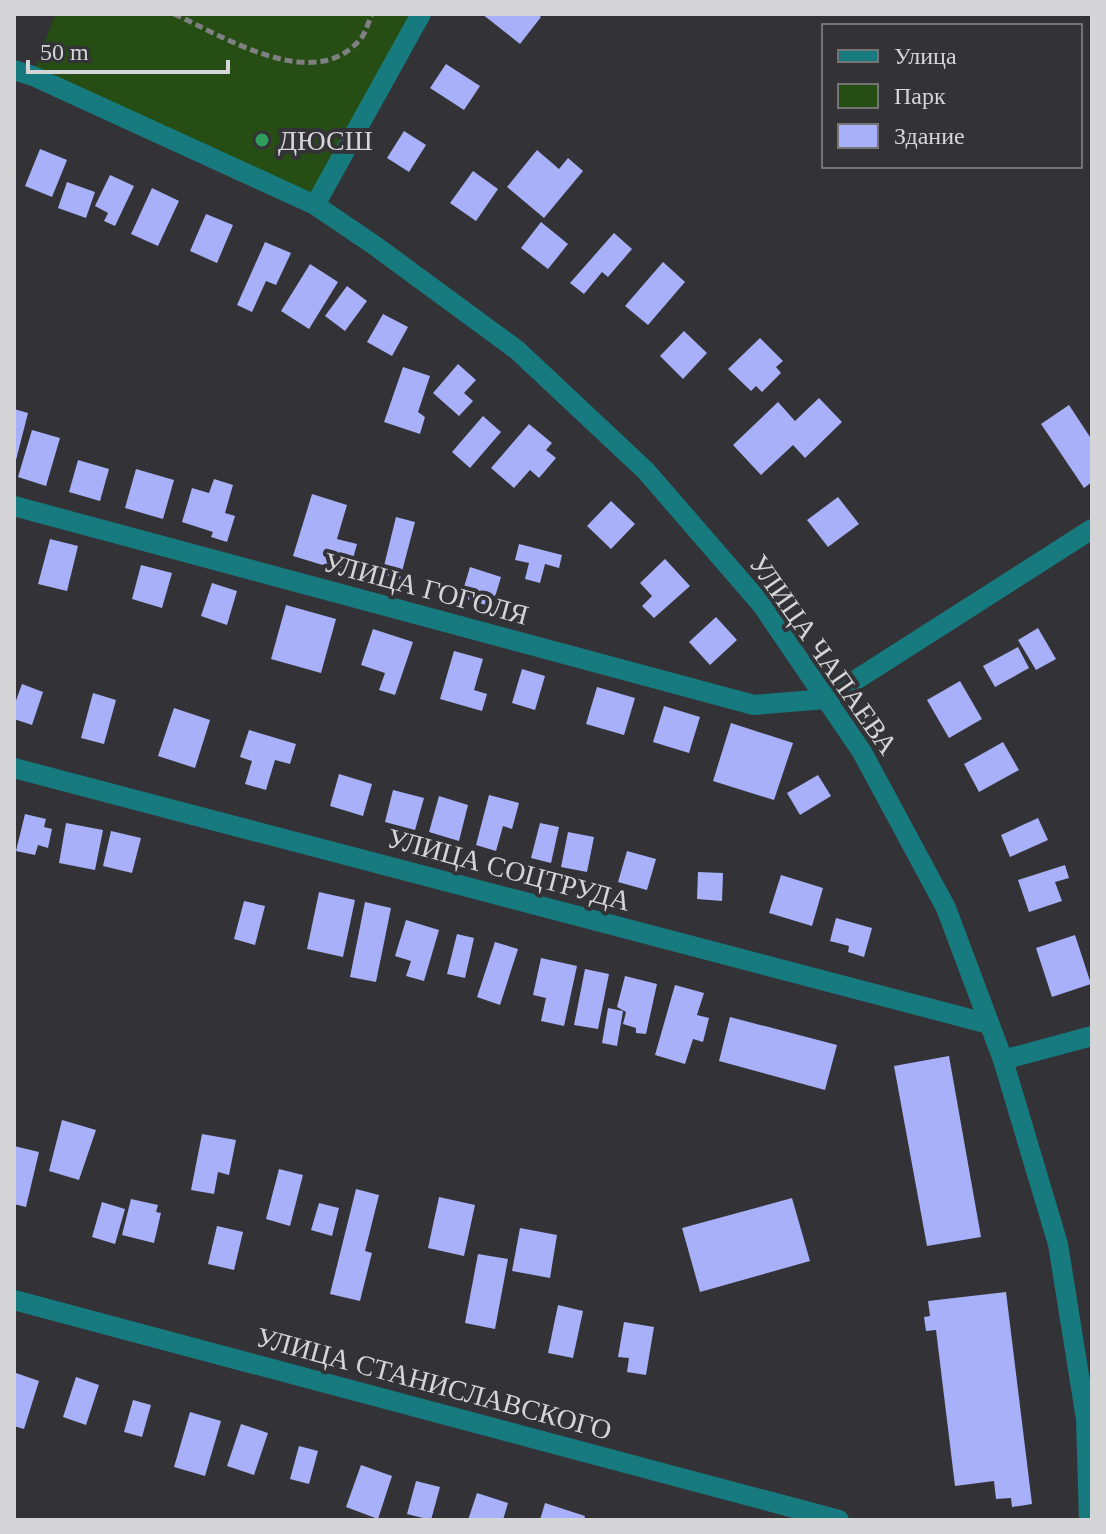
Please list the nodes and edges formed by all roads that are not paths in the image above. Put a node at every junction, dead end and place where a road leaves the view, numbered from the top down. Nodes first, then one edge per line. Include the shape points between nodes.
1 (421, 14) edge
2 (14, 70) edge
3 (315, 205) junction
4 (14, 506) edge
5 (1092, 529) edge
6 (826, 699) junction
7 (14, 768) edge
8 (989, 1024) junction
9 (1092, 1036) edge
10 (1003, 1060) junction
11 (14, 1300) edge
12 (839, 1520) edge
13 (1089, 1520) edge

1 - 3 street
2 - 3 street, УЛИЦА ЧАПАЕВА
3 - 6 street, УЛИЦА ЧАПАЕВА via 517,350 646,471 762,605
4 - 6 street, УЛИЦА ГОГОЛЯ via 754,705
5 - 6 street
6 - 8 street, УЛИЦА ЧАПАЕВА via 862,752 946,908
7 - 8 street, УЛИЦА СОЦТРУДА
8 - 10 street, УЛИЦА ЧАПАЕВА
9 - 10 street
10 - 13 street, УЛИЦА ЧАПАЕВА via 1058,1244 1086,1419
11 - 12 street, УЛИЦА СТАНИСЛАВСКОГО

